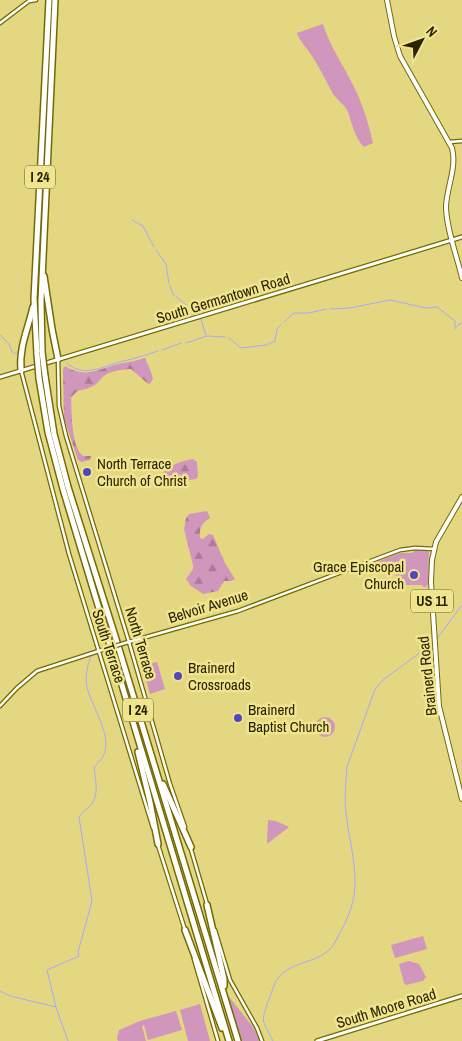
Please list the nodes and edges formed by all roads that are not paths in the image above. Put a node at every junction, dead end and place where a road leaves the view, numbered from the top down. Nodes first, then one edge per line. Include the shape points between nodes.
1 (36, 0) edge
2 (49, 0) edge
3 (55, 0) edge
4 (387, 0) edge
5 (0, 23) edge
6 (462, 141) edge
7 (449, 142) junction
8 (462, 237) edge
9 (453, 240) junction
10 (42, 263) junction
11 (462, 278) edge
12 (34, 299) junction
13 (40, 353) junction
14 (58, 359) junction
15 (22, 370) junction
16 (0, 377) edge
17 (42, 377) junction
18 (462, 497) edge
19 (434, 549) junction
20 (129, 642) junction
21 (100, 651) junction
22 (124, 693) junction
23 (0, 706) edge
24 (151, 754) junction
25 (462, 799) edge
26 (158, 844) junction
27 (191, 847) junction
28 (207, 905) junction
29 (185, 930) junction
30 (224, 994) junction
31 (462, 996) edge
32 (218, 1041) edge
33 (229, 1041) edge
34 (238, 1041) edge
35 (262, 1041) edge
36 (317, 1041) edge

1 - 5 street via 29,1
2 - 12 highway, I 24
3 - 10 highway, I 24
4 - 7 main road via 400,56
6 - 7 street
7 - 9 main road via 454,160 446,206
8 - 9 main road, South Germantown Road
9 - 11 main road
9 - 14 main road, South Germantown Road
10 - 13 highway, I 24
10 - 14 highway
12 - 13 highway, I 24
12 - 15 highway via 21,349
13 - 17 highway, I 24, bridge
14 - 15 main road, South Germantown Road
14 - 20 street, North Terrace via 59,406 66,436
15 - 16 main road, South Germantown Road
15 - 21 street, South Terrace via 69,554
17 - 22 highway, I 24 via 54,458
17 - 24 highway, I 24 via 68,487
18 - 19 main road, Brainerd Road / US 11
19 - 20 street, Belvoir Avenue via 400,550 238,611
19 - 25 main road, Brainerd Road / US 11 via 431,582 439,706
20 - 21 street, Belvoir Avenue, bridge
20 - 27 street, North Terrace
21 - 23 street, Belvoir Avenue via 36,670
21 - 26 street, South Terrace
22 - 26 highway
22 - 33 highway, I 24
24 - 27 highway
24 - 30 highway, I 24
26 - 29 street, South Terrace
27 - 28 street, North Terrace
28 - 30 highway via 224,979
28 - 35 street, North Terrace via 230,980
29 - 32 street, South Terrace
29 - 33 highway
30 - 34 highway, I 24
31 - 36 main road, South Moore Road

